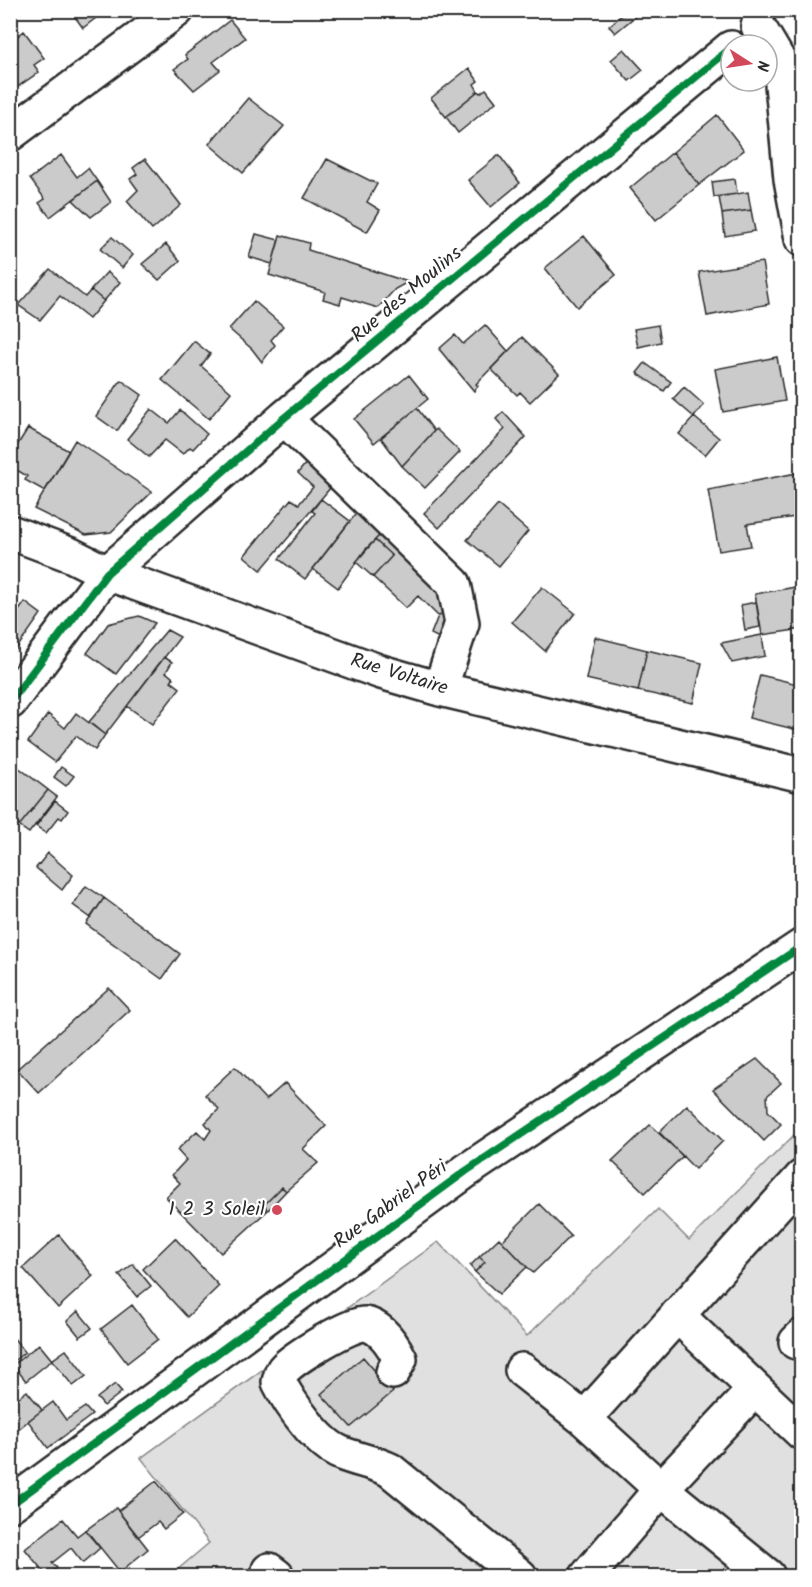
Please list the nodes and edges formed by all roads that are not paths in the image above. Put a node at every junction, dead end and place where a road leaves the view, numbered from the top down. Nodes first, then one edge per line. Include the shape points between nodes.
1 (177, 10) edge
2 (757, 27) edge
3 (719, 58) edge
4 (10, 134) edge
5 (801, 239) edge
6 (285, 418) junction
7 (10, 532) edge
8 (108, 573) junction
9 (440, 689) junction
10 (10, 702) edge
11 (801, 775) edge
12 (801, 946) edge
13 (801, 1177) edge
14 (677, 1315) junction
15 (522, 1370) dead end
16 (393, 1372) dead end
17 (756, 1389) junction
18 (584, 1419) junction
19 (801, 1433) edge
20 (660, 1489) junction
21 (16, 1490) edge
22 (520, 1576) edge
23 (587, 1576) edge
24 (768, 1576) edge

1 - 4 street
2 - 5 street via 780,63
3 - 6 street, Rue des Moulins
6 - 8 street, Rue des Moulins
6 - 9 street via 454,584 462,623
7 - 8 street, Rue Voltaire
8 - 9 street, Rue Voltaire via 381,672
8 - 10 street, Rue des Moulins
9 - 11 street, Rue Voltaire
12 - 21 street, Rue Gabriel Péri via 466,1171
13 - 14 street
14 - 17 street
14 - 18 street
15 - 18 street
16 - 22 street via 400,1359 392,1344 380,1331 364,1324 348,1329 294,1361 282,1371 279,1382 289,1401 322,1440 339,1453 390,1470
17 - 19 street
17 - 20 street
18 - 20 street
20 - 23 street
20 - 24 street

